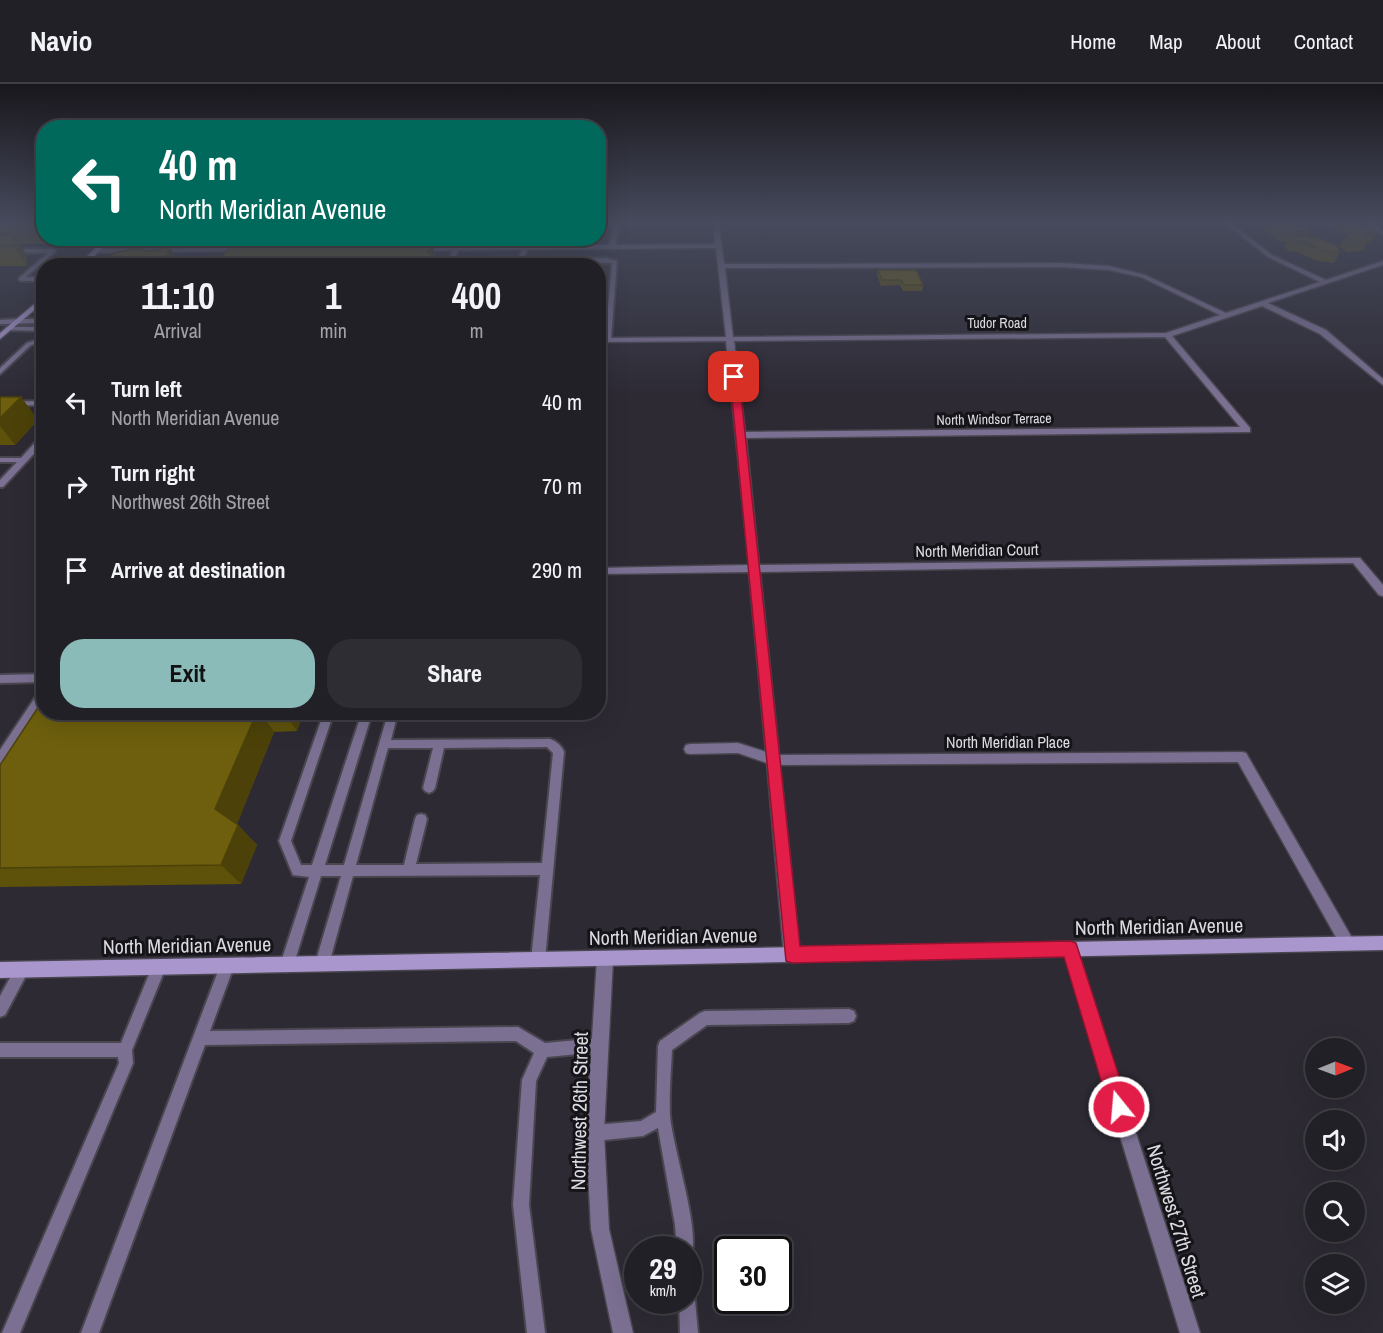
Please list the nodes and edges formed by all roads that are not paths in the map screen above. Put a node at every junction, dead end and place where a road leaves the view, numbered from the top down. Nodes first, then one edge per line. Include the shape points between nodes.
1 (613, 281) edge
2 (723, 281) edge
3 (1154, 281) edge
4 (1324, 281) edge
5 (1264, 304) junction
6 (36, 305) edge
7 (1227, 316) junction
8 (17, 321) junction
9 (36, 321) edge
10 (0, 322) edge
11 (36, 328) edge
12 (8, 329) junction
13 (1167, 335) junction
14 (0, 337) edge
15 (608, 339) joint
16 (729, 339) junction
17 (36, 342) edge
18 (0, 372) edge
19 (1383, 383) edge
20 (36, 403) edge
21 (0, 404) edge
22 (741, 435) junction
23 (36, 446) edge
24 (0, 460) edge
25 (23, 460) junction
26 (2, 482) edge
27 (753, 568) junction
28 (606, 571) edge
29 (1383, 592) edge
30 (36, 678) edge
31 (0, 679) edge
32 (36, 705) edge
33 (326, 720) edge
34 (364, 720) edge
35 (391, 720) edge
36 (384, 744) junction
37 (439, 744) junction
38 (690, 749) dead end
39 (0, 759) edge
40 (774, 760) junction
41 (429, 788) dead end
42 (421, 819) dead end
43 (547, 869) junction
44 (409, 870) junction
45 (348, 871) junction
46 (317, 872) junction
47 (1383, 942) edge
48 (1347, 943) junction
49 (1070, 949) junction
50 (792, 955) junction
51 (605, 959) junction
52 (538, 960) junction
53 (287, 964) junction
54 (322, 964) junction
55 (227, 966) junction
56 (159, 967) junction
57 (22, 969) junction
58 (0, 970) edge
59 (0, 1010) edge
60 (849, 1016) dead end
61 (200, 1038) junction
62 (600, 1045) junction
63 (0, 1050) edge
64 (125, 1050) junction
65 (543, 1050) junction
66 (663, 1116) junction
67 (596, 1133) junction
68 (684, 1236) edge
69 (688, 1314) edge
70 (11, 1333) edge
71 (90, 1333) edge
72 (536, 1333) edge
73 (623, 1333) edge
74 (689, 1333) edge
75 (1190, 1333) edge

1 - 15 lane
2 - 16 street
3 - 7 street
4 - 5 street, Tudor Road
5 - 7 street, Tudor Road
5 - 19 street via 1323,332
6 - 8 main road
7 - 13 street, Tudor Road
8 - 9 lane
8 - 10 lane
8 - 12 main road
11 - 12 lane
12 - 14 main road
13 - 16 street, Tudor Road
13 - 22 street, North Windsor Terrace via 1247,430
15 - 16 street, Tudor Road
16 - 22 street
17 - 18 lane via 29,344
20 - 21 lane
22 - 27 street
23 - 25 lane
24 - 25 lane
25 - 26 lane
27 - 28 street, North Meridian Court
27 - 29 street, North Meridian Court via 1356,560
27 - 40 street
30 - 31 lane
32 - 39 lane
33 - 46 lane via 285,841 297,871
34 - 46 lane
35 - 36 lane
36 - 37 lane
36 - 45 lane
37 - 41 lane
37 - 43 lane via 555,746 559,752
38 - 40 street, North Meridian Place via 738,748
40 - 48 street, North Meridian Place via 1242,757
40 - 50 street
42 - 44 lane
43 - 44 lane
43 - 52 lane
44 - 45 lane
45 - 46 lane
45 - 54 lane
46 - 53 lane
47 - 48 main road, North Meridian Avenue
48 - 49 main road, North Meridian Avenue
49 - 50 main road, North Meridian Avenue
49 - 75 street, Northwest 27th Street
50 - 51 main road, North Meridian Avenue
51 - 52 main road, North Meridian Avenue
51 - 62 street, Northwest 26th Street
52 - 54 main road, North Meridian Avenue
53 - 54 main road, North Meridian Avenue
53 - 55 main road, North Meridian Avenue
55 - 56 main road, North Meridian Avenue
55 - 61 lane
56 - 57 main road, North Meridian Avenue
56 - 64 lane
57 - 58 main road, North Meridian Avenue
57 - 59 lane
60 - 66 lane via 705,1018 665,1046
61 - 65 lane via 518,1034
61 - 71 lane
62 - 65 lane
62 - 67 street, Northwest 26th Street
63 - 64 lane
64 - 70 lane via 126,1063
65 - 72 lane via 529,1080 521,1205
66 - 67 lane via 643,1128
66 - 68 lane
67 - 73 street, Northwest 26th Street via 600,1229
69 - 74 lane

